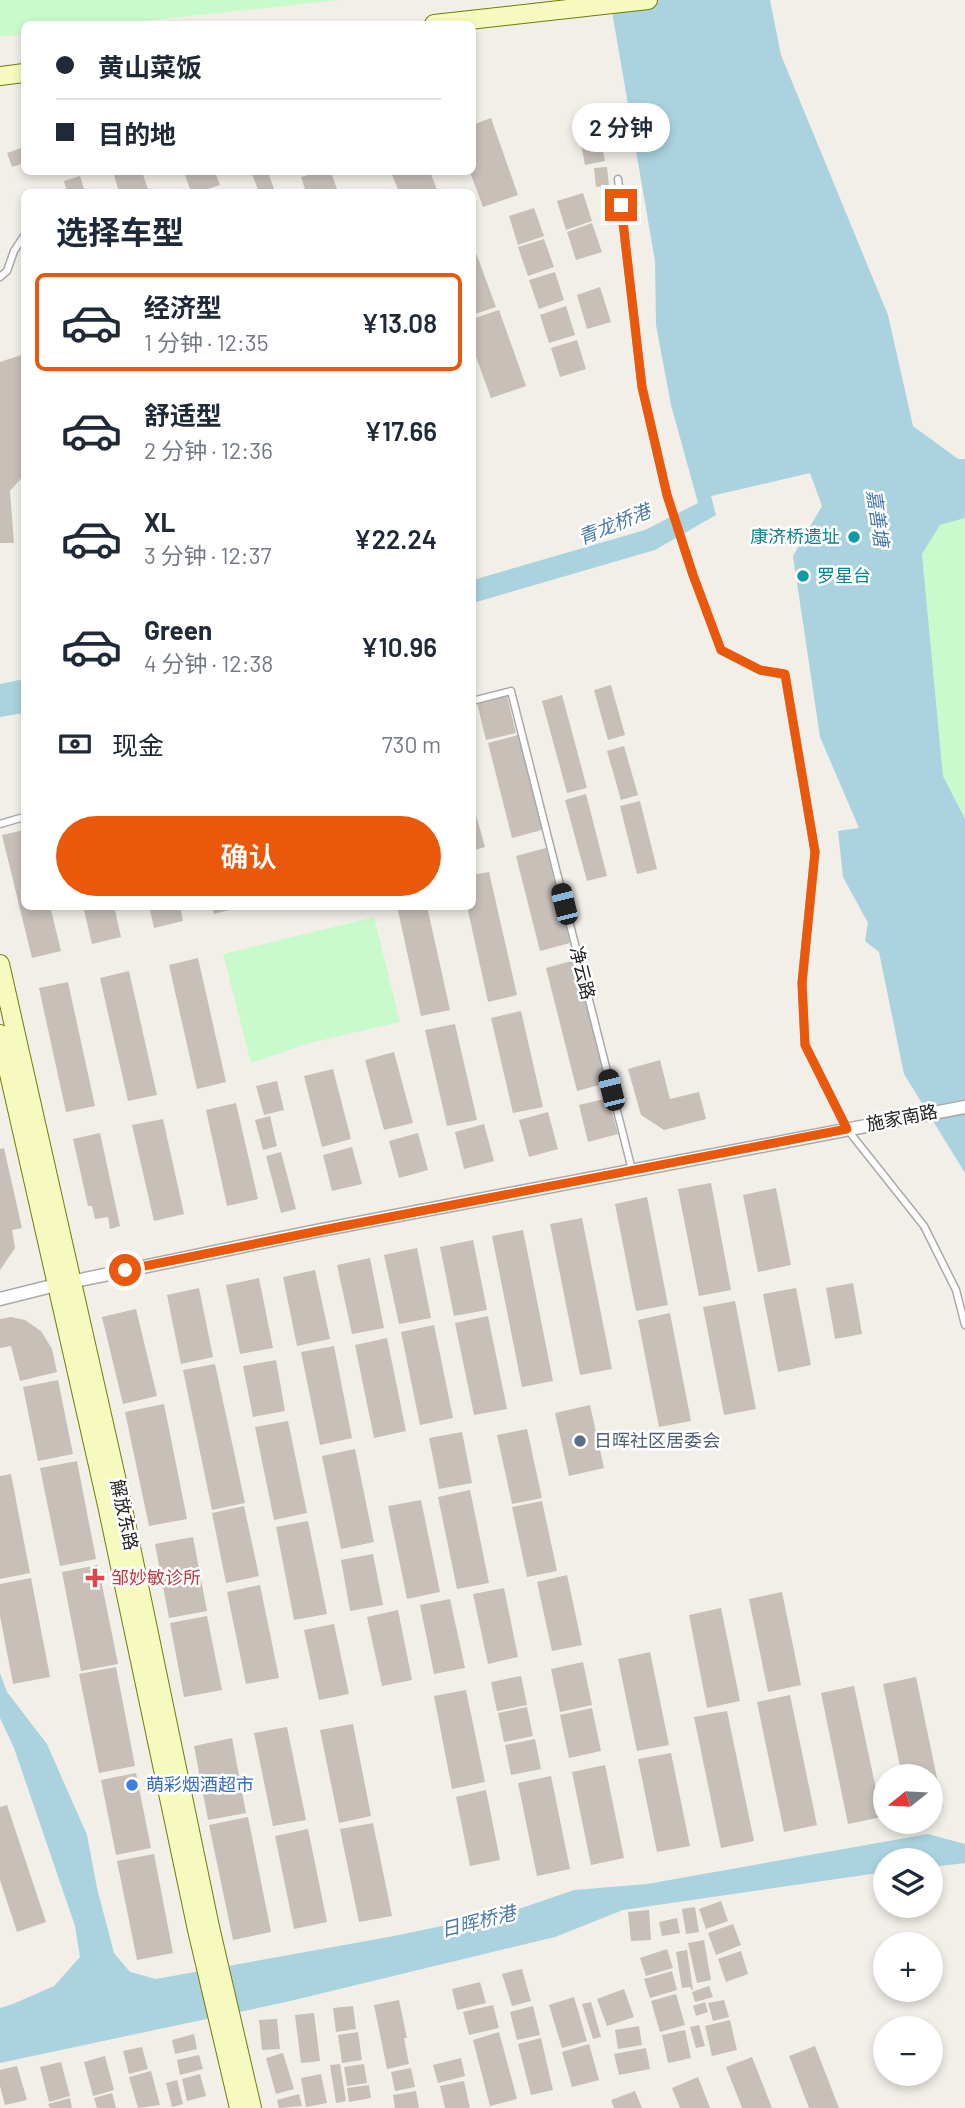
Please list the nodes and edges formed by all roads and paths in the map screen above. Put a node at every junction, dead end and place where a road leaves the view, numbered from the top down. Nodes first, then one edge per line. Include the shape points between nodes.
1 (648, 0) edge
2 (459, 21) edge
3 (21, 73) edge
4 (0, 76) edge
5 (618, 179) dead end
6 (21, 240) edge
7 (0, 278) edge
8 (476, 700) edge
9 (21, 818) edge
10 (0, 824) edge
11 (0, 964) edge
12 (0, 1034) edge
13 (965, 1107) edge
14 (847, 1129) junction
15 (632, 1170) junction
16 (63, 1283) junction
17 (0, 1298) edge
18 (965, 1325) edge
19 (233, 2054) junction
20 (239, 2108) edge
21 (253, 2108) edge

1 - 2 main road
3 - 4 main road
5 - 14 lane via 642,387 667,495 693,575 721,650 760,670 785,674 815,852 802,983 805,1045
6 - 7 lane
8 - 15 lane, 净云路 via 510,691
9 - 10 lane
11 - 16 main road, 解放东路
12 - 16 main road, 解放东路
13 - 14 street, 施家南路
14 - 15 street, 施家南路
14 - 18 lane via 925,1226 956,1290
15 - 16 street, 施家南路
16 - 17 street, 施家南路
16 - 19 main road, 解放东路 via 105,1495
19 - 20 main road, 解放东路
19 - 21 main road, 解放东路

